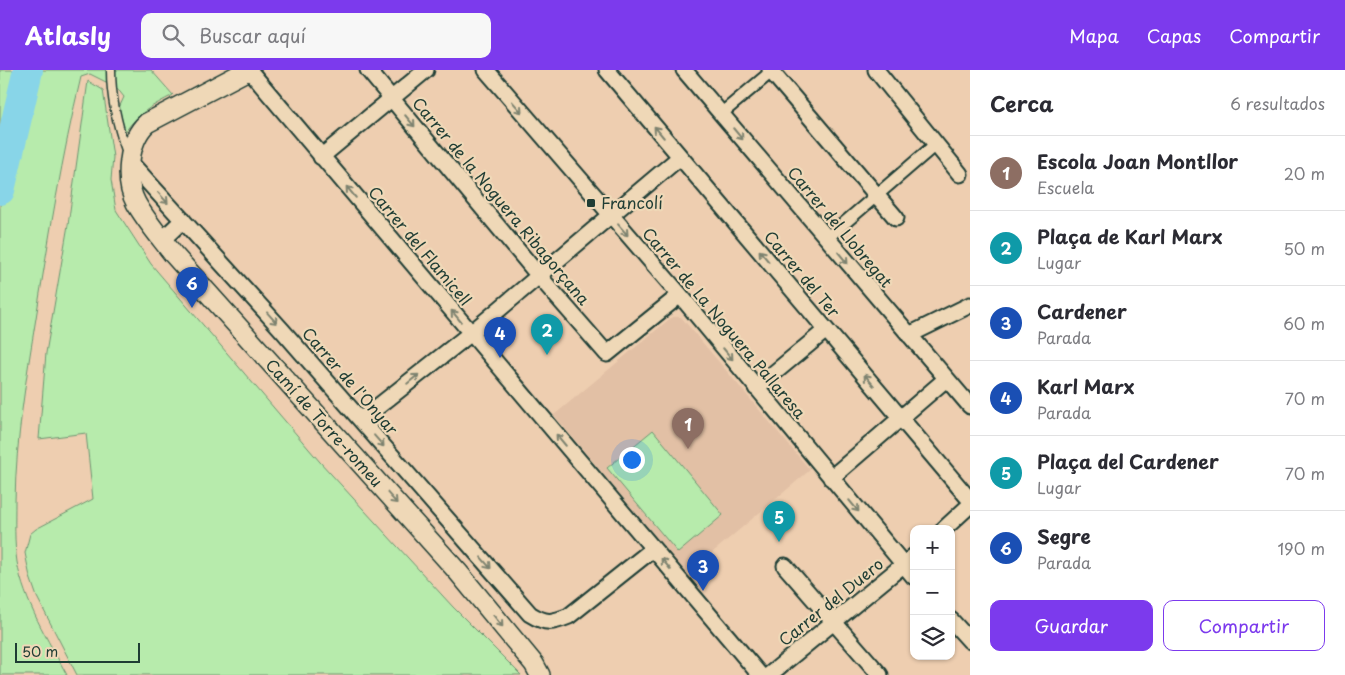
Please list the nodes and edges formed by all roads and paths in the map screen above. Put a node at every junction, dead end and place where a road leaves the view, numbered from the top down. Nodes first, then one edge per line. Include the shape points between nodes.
1 (111, 70) edge
2 (248, 70) edge
3 (368, 70) edge
4 (426, 70) edge
5 (486, 70) edge
6 (607, 70) edge
7 (684, 70) edge
8 (876, 70) edge
9 (770, 71) edge
10 (392, 99) junction
11 (720, 114) junction
12 (936, 144) junction
13 (321, 157) junction
14 (680, 157) junction
15 (130, 162) junction
16 (960, 174) dead end
17 (876, 196) junction
18 (610, 215) junction
19 (896, 218) dead end
20 (183, 220) junction
21 (827, 238) junction
22 (162, 240) junction
23 (538, 276) junction
24 (680, 295) junction
25 (970, 305) edge
26 (826, 330) junction
27 (470, 333) junction
28 (909, 335) junction
29 (946, 379) junction
30 (756, 388) junction
31 (970, 406) edge
32 (900, 417) junction
33 (361, 420) junction
34 (831, 478) junction
35 (970, 500) edge
36 (970, 505) edge
37 (948, 525) edge
38 (653, 548) junction
39 (908, 560) edge
40 (785, 566) dead end
41 (834, 622) junction
42 (955, 625) edge
43 (970, 642) edge
44 (540, 675) edge
45 (760, 675) edge
46 (769, 675) edge
47 (880, 675) edge

1 - 15 lane via 117,126
2 - 13 street, Carrer del Flamicell
2 - 15 street, Camí de Torre-romeu via 147,123 133,143
3 - 10 street, Carrer de la Noguera Ribagorçana
4 - 10 street
5 -> 18 street, Carrer de La Noguera Pallaresa
14 -> 6 street, Carrer del Ter
7 - 11 street, Carrer del Llobregat
8 - 12 street
9 - 11 street
9 - 17 street
10 - 13 street
10 -> 23 street, Carrer de la Noguera Ribagorçana
11 -> 21 street, Carrer del Llobregat
12 - 16 street
12 - 17 street
27 -> 13 street, Carrer del Flamicell
14 - 18 street
26 -> 14 street, Carrer del Ter
15 -> 20 street, Carrer de l'Onyar
15 - 22 street, Camí de Torre-romeu via 136,202
17 - 19 street
17 - 21 street
18 - 23 street
18 -> 24 street, Carrer de La Noguera Pallaresa
20 - 22 street
20 -> 33 street, Carrer de l'Onyar
21 -> 28 street, Carrer del Llobregat
22 -> 44 street, Camí de Torre-romeu via 458,572
23 - 24 street, Carrer de la Noguera Ribagorçana via 607,354
23 - 27 street
24 -> 30 street, Carrer de La Noguera Pallaresa
25 - 28 street
26 - 30 street
32 -> 26 street, Carrer del Ter
33 -> 27 street
38 -> 27 street, Carrer del Flamicell
28 - 29 street, Carrer del Llobregat
29 - 31 street, Carrer del Llobregat
29 - 32 street
30 - 34 street, Carrer de La Noguera Pallaresa
32 - 34 street
32 - 35 street, Carrer del Ter
33 -> 38 street, Carrer de l'Onyar via 530,614 542,622 556,622 569,616
34 -> 39 street, Carrer de La Noguera Pallaresa
36 - 37 street
45 -> 38 street, Carrer del Flamicell
39 - 41 street, Carrer del Duero
40 - 41 street
41 - 46 street, Carrer del Duero
41 - 47 street
42 - 43 street

